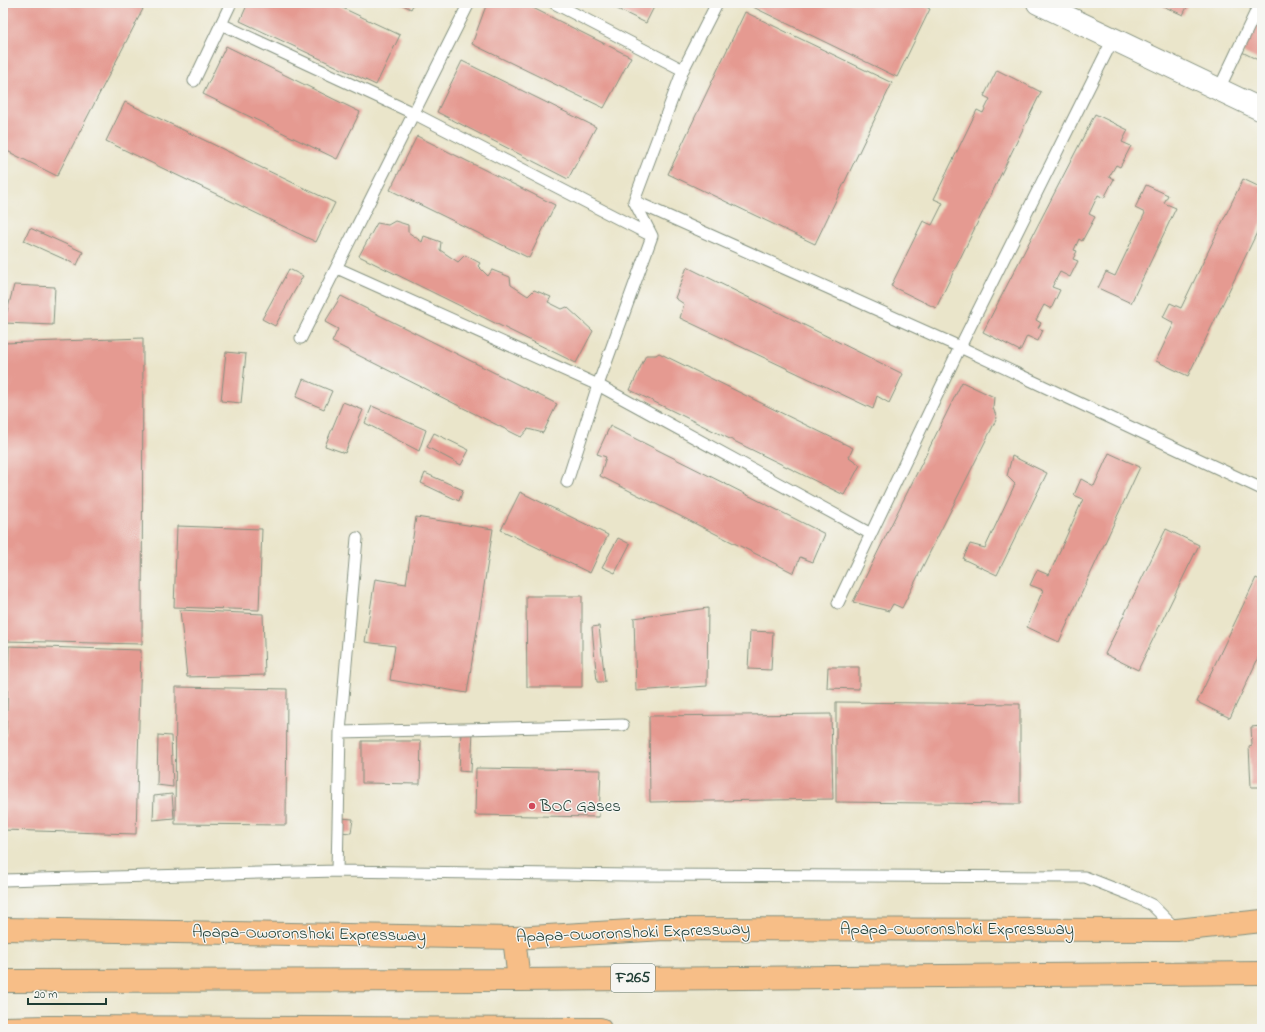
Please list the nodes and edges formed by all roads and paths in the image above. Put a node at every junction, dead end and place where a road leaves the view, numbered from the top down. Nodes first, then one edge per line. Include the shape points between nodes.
1 (231, 3) edge
2 (469, 3) edge
3 (554, 3) edge
4 (717, 3) edge
5 (1038, 3) edge
6 (1260, 3) edge
7 (221, 24) junction
8 (1112, 39) junction
9 (683, 70) junction
10 (194, 80) dead end
11 (1219, 89) junction
12 (1262, 110) edge
13 (415, 114) junction
14 (634, 201) junction
15 (652, 236) junction
16 (337, 268) junction
17 (302, 338) dead end
18 (960, 347) junction
19 (598, 384) junction
20 (567, 482) dead end
21 (1262, 489) edge
22 (871, 534) junction
23 (357, 538) dead end
24 (838, 603) dead end
25 (623, 725) dead end
26 (340, 732) junction
27 (337, 871) junction
28 (3, 880) edge
29 (1262, 921) edge
30 (3, 929) edge
31 (1177, 930) junction
32 (514, 938) junction
33 (1262, 973) edge
34 (519, 980) junction
35 (3, 981) edge
36 (3, 1028) edge
37 (600, 1029) edge

1 - 7 lane
2 - 13 lane
3 - 9 lane
4 - 9 lane
5 - 8 street
6 - 11 lane
7 - 10 lane
7 - 13 lane
8 - 11 street
8 - 18 lane
9 - 14 lane
11 - 12 street
13 - 15 lane
13 - 16 lane
14 - 15 lane
14 - 18 lane
15 - 19 lane
16 - 17 lane
16 - 19 lane
18 - 21 lane
18 - 22 lane
19 - 20 lane
19 - 22 lane
22 - 24 lane
23 - 26 lane
25 - 26 lane
26 - 27 lane
27 - 28 lane
27 - 31 lane via 1085,877 1152,905
29 - 31 main road, Apapa-Oworonshoki Expressway
30 - 32 main road, Apapa-Oworonshoki Expressway
31 - 32 main road, Apapa-Oworonshoki Expressway via 664,929
32 - 34 main road
33 - 34 main road, F265
34 - 35 main road, F265
36 - 37 main road

